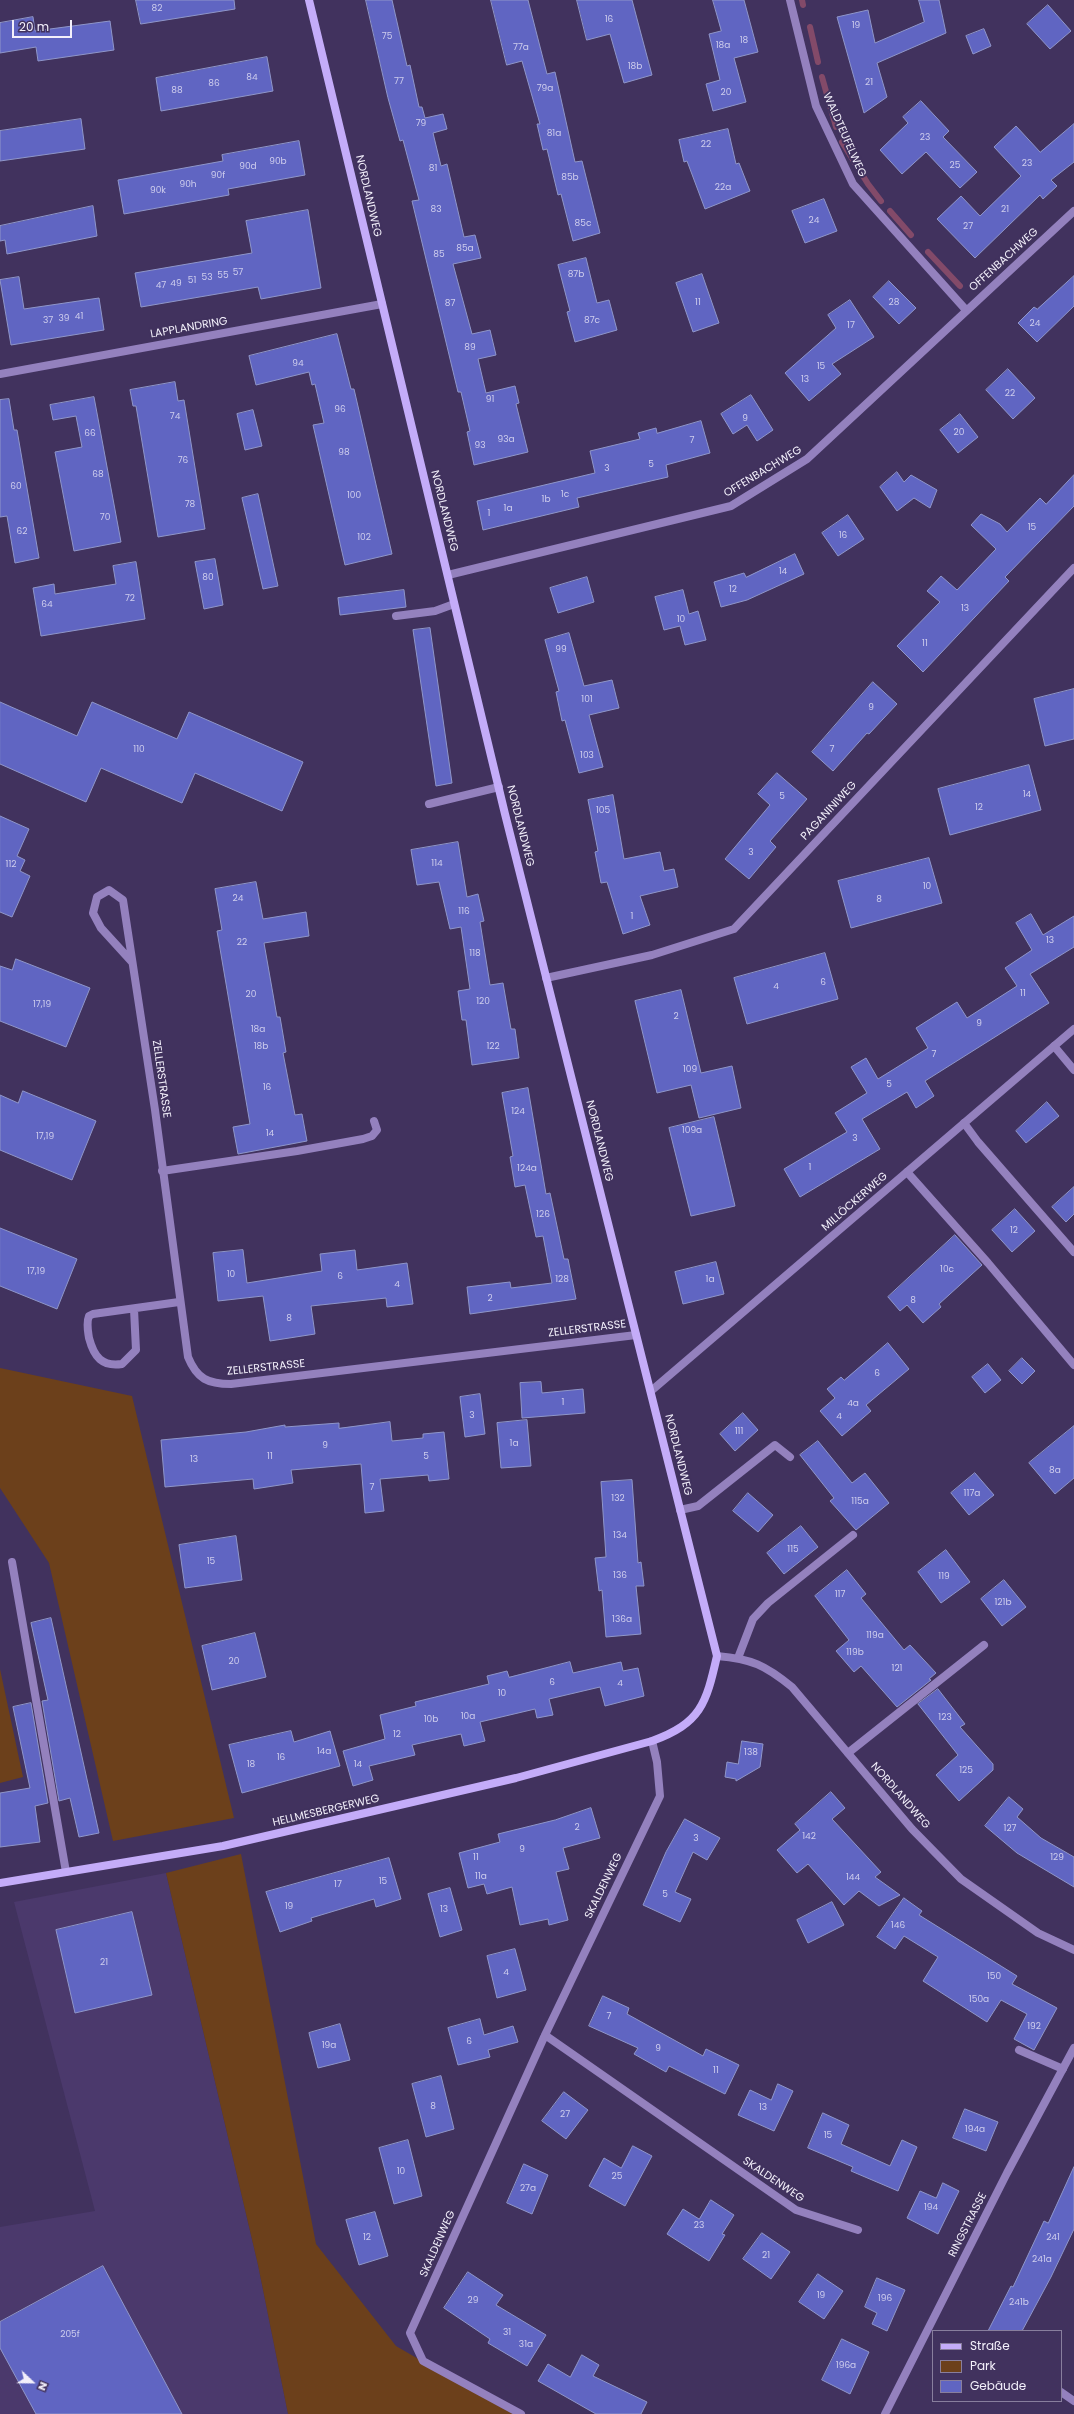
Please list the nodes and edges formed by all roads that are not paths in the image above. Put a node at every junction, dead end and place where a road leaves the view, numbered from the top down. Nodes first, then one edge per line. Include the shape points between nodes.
1 (309, 0) edge
2 (790, 0) edge
3 (1074, 211) edge
4 (382, 304) junction
5 (966, 310) junction
6 (0, 374) edge
7 (1074, 568) edge
8 (448, 575) junction
9 (454, 604) junction
10 (396, 616) dead end
11 (499, 787) junction
12 (429, 804) dead end
13 (132, 962) junction
14 (546, 978) junction
15 (1074, 1029) edge
16 (1054, 1046) junction
17 (1074, 1070) edge
18 (374, 1121) dead end
19 (964, 1123) junction
20 (162, 1171) junction
21 (907, 1172) junction
22 (1074, 1252) edge
23 (179, 1302) junction
24 (134, 1309) junction
25 (636, 1334) junction
26 (1074, 1365) edge
27 (651, 1391) junction
28 (790, 1457) dead end
29 (680, 1510) junction
30 (854, 1535) dead end
31 (12, 1562) dead end
32 (984, 1645) dead end
33 (717, 1656) junction
34 (738, 1658) junction
35 (652, 1741) junction
36 (848, 1753) junction
37 (66, 1872) junction
38 (0, 1883) edge
39 (1074, 1950) edge
40 (545, 2035) junction
41 (1074, 2048) edge
42 (1019, 2050) dead end
43 (1063, 2069) junction
44 (858, 2230) dead end
45 (1062, 2393) edge
46 (1074, 2401) edge
47 (521, 2414) edge
48 (885, 2414) edge

1 - 4 street, NORDLANDWEG
2 - 5 street, WALDTEUFELWEG via 816,106 853,184
3 - 5 street, OFFENBACHWEG
4 - 6 street, LAPPLANDRING
4 - 8 street, NORDLANDWEG
5 - 8 street, OFFENBACHWEG via 807,459 731,506
7 - 14 street, PAGANINIWEG via 734,929 652,955
8 - 9 street, NORDLANDWEG
9 - 10 street via 435,611
9 - 11 street, NORDLANDWEG
11 - 12 street
11 - 14 street, NORDLANDWEG
13 - 13 street, ZELLERSTRASSE via 123,900 109,890 97,896 93,913 101,928
13 - 20 street, ZELLERSTRASSE
14 - 25 street, NORDLANDWEG
15 - 16 street, MILLÖCKERWEG
16 - 17 street
16 - 19 street, MILLÖCKERWEG
18 - 20 street via 377,1130 372,1136 363,1139
19 - 21 street, MILLÖCKERWEG
19 - 22 street
20 - 23 street, ZELLERSTRASSE
21 - 26 street
21 - 27 street, MILLÖCKERWEG
23 - 24 street
23 - 25 street, ZELLERSTRASSE via 188,1358 193,1370 214,1384 231,1384
24 - 24 street via 89,1316 87,1326 92,1350 102,1362 122,1364 136,1350
25 - 27 street, NORDLANDWEG
27 - 29 street, NORDLANDWEG
28 - 29 street via 775,1445 698,1506
29 - 33 street, NORDLANDWEG
30 - 34 street via 768,1603 753,1619
31 - 37 street
32 - 36 street
33 - 34 street, NORDLANDWEG
33 - 35 street, NORDLANDWEG via 709,1691 692,1721 672,1734
34 - 36 street, NORDLANDWEG via 771,1670 792,1687
35 - 37 street, HELLMESBERGERWEG via 516,1778 224,1846
35 - 40 street, SKALDENWEG via 660,1796
36 - 39 street, NORDLANDWEG via 912,1829 961,1879 1038,1933
37 - 38 street, HELLMESBERGERWEG
40 - 44 street, SKALDENWEG via 796,2210
40 - 47 street, SKALDENWEG via 410,2333 423,2361
41 - 43 street, RINGSTRASSE
42 - 43 street
43 - 48 street, RINGSTRASSE via 1007,2173
45 - 46 street

